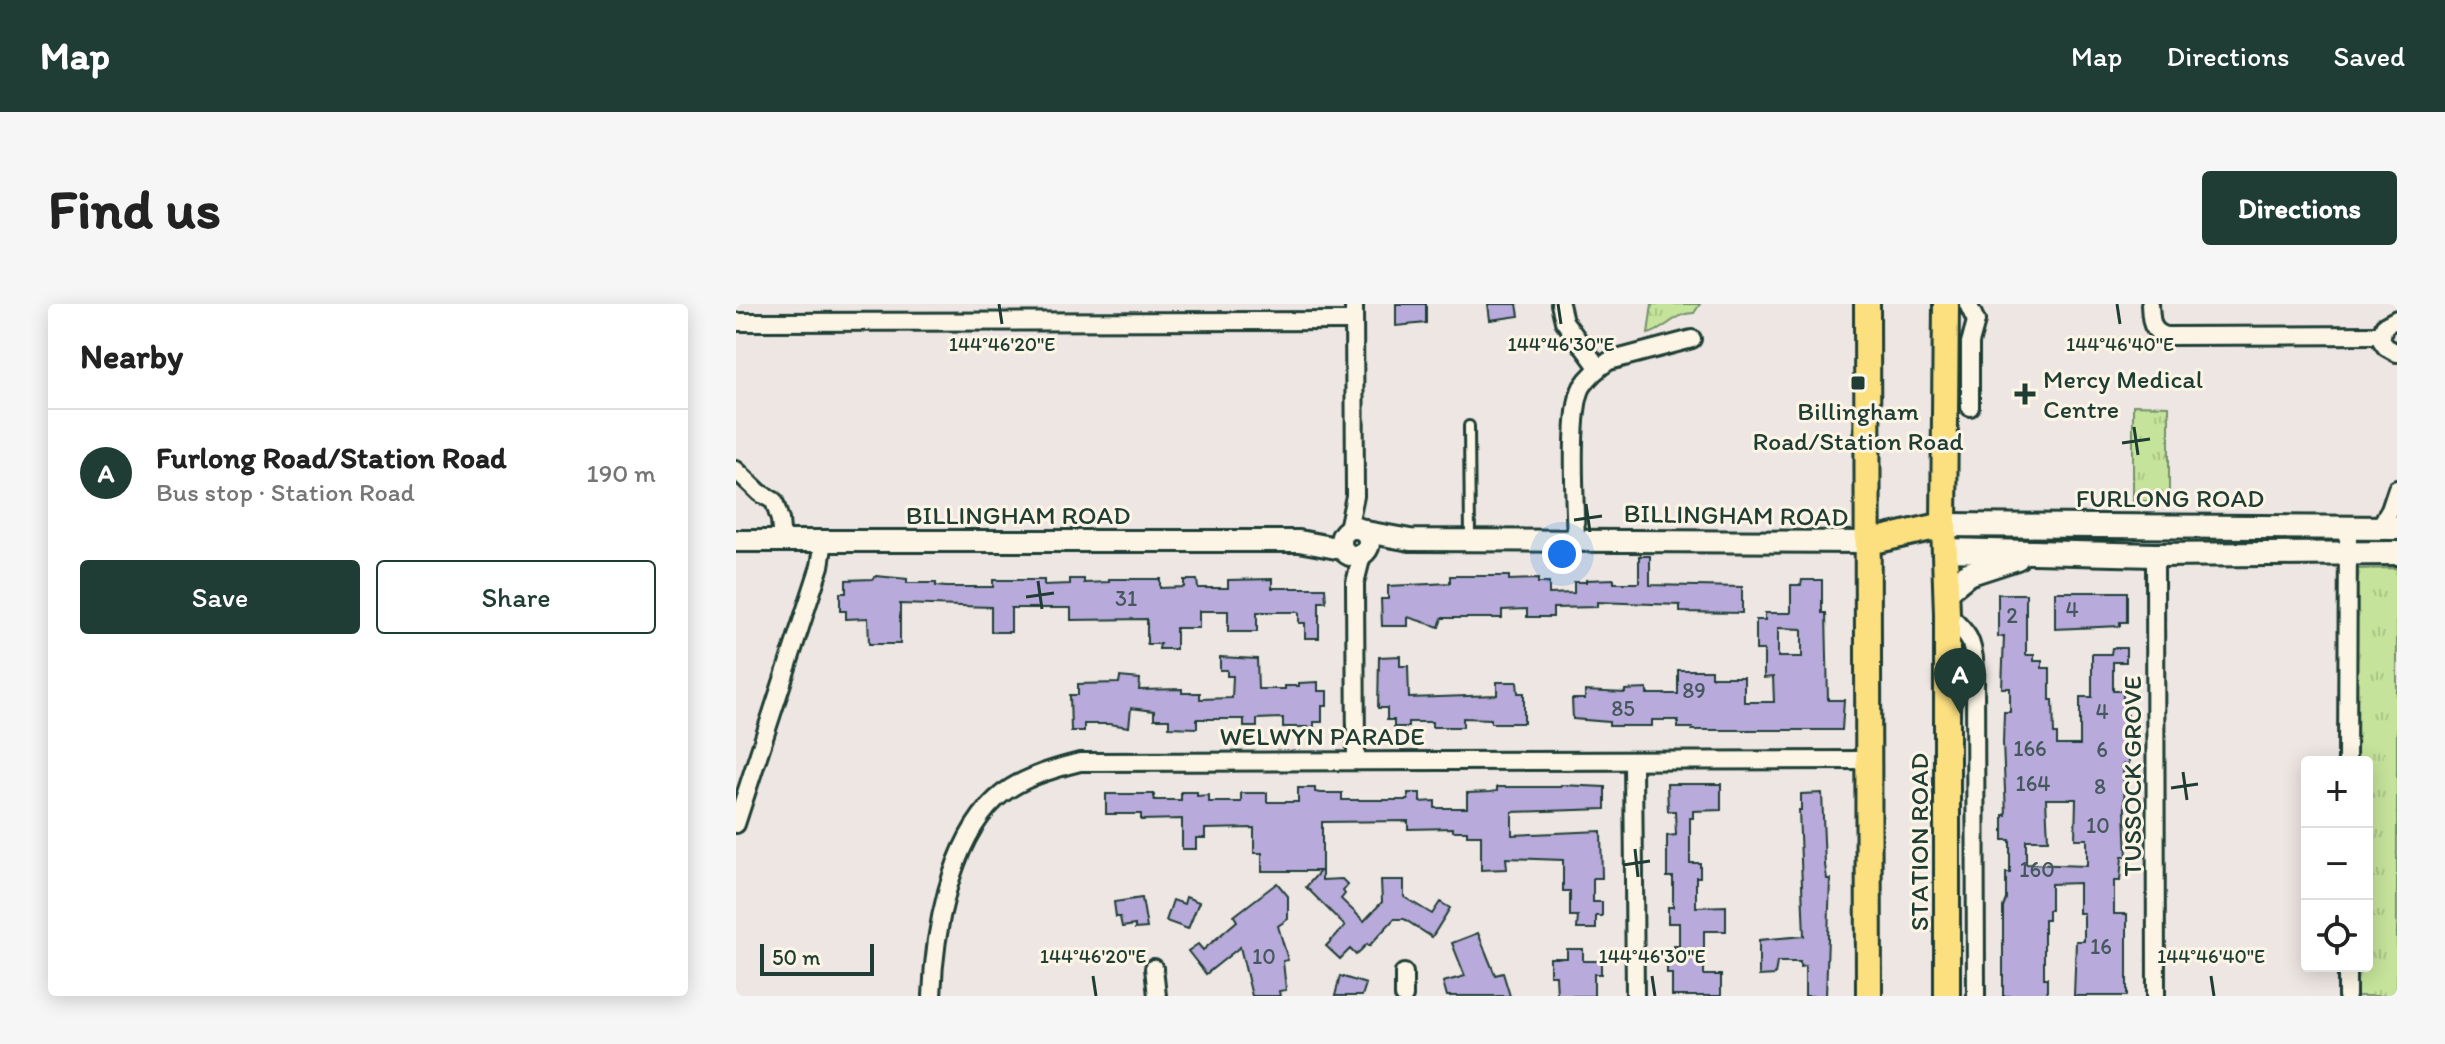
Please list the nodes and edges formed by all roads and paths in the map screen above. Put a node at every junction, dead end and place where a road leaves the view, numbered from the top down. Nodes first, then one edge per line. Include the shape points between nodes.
1 (1560, 304) edge
2 (1867, 304) edge
3 (1968, 304) edge
4 (2150, 304) edge
5 (1354, 313) edge
6 (1946, 314) edge
7 (2397, 319) edge
8 (736, 322) edge
9 (2381, 335) junction
10 (1692, 339) dead end
11 (2397, 353) edge
12 (1598, 367) junction
13 (1970, 407) dead end
14 (1469, 426) dead end
15 (736, 470) edge
16 (2397, 489) edge
17 (1944, 525) junction
18 (2348, 528) junction
19 (2388, 528) edge
20 (1576, 540) junction
21 (736, 541) edge
22 (775, 541) junction
23 (824, 541) junction
24 (1355, 541) junction
25 (1470, 541) junction
26 (1869, 542) junction
27 (1945, 550) junction
28 (2347, 553) junction
29 (2397, 553) edge
30 (2038, 554) junction
31 (2155, 555) junction
32 (1947, 603) junction
33 (2347, 756) edge
34 (1356, 760) junction
35 (1868, 760) junction
36 (1633, 761) junction
37 (736, 824) edge
38 (1154, 968) dead end
39 (2347, 972) edge
40 (1404, 973) dead end
41 (932, 996) edge
42 (1157, 996) edge
43 (1404, 996) edge
44 (1635, 996) edge
45 (1869, 996) edge
46 (1947, 996) edge
47 (1976, 996) edge
48 (2156, 996) edge
49 (2347, 996) edge

1 - 12 street via 1564,321
2 - 26 main road, STATION ROAD
3 - 6 street
3 - 13 street via 1976,321 1970,343
4 - 9 street via 2152,326 2167,336
5 - 8 street
5 - 24 street
6 - 17 main road, STATION ROAD
7 - 9 street via 2384,326
9 - 11 street via 2386,347
10 - 12 street
12 - 20 street via 1582,388 1576,412
14 - 25 lane
15 - 22 street via 760,493
16 - 19 street
17 - 18 main road, FURLONG ROAD
17 - 26 main road
17 - 27 main road, STATION ROAD
18 - 19 main road, FURLONG ROAD
18 - 28 street
20 - 25 street, BILLINGHAM ROAD
20 - 26 street, BILLINGHAM ROAD
21 - 22 street, BILLINGHAM ROAD
22 - 23 street, BILLINGHAM ROAD
23 - 24 street, BILLINGHAM ROAD
23 - 37 street
24 - 25 street, BILLINGHAM ROAD
24 - 34 street
26 - 27 main road
26 - 35 main road, STATION ROAD
27 - 30 main road
27 - 32 main road, STATION ROAD
28 - 29 main road
28 - 31 main road
28 - 33 street
30 - 31 main road
30 - 32 main road via 1968,574
31 - 48 street, TUSSOCK GROVE
32 - 46 main road, STATION ROAD
32 - 47 street via 1973,645
34 - 36 street, WELWYN PARADE
34 - 41 street, WELWYN PARADE via 1115,760 1042,772 997,798 975,826 954,871 934,950
35 - 36 street, WELWYN PARADE
35 - 45 main road, STATION ROAD
36 - 44 street
38 - 42 street
39 - 49 street
40 - 43 street

